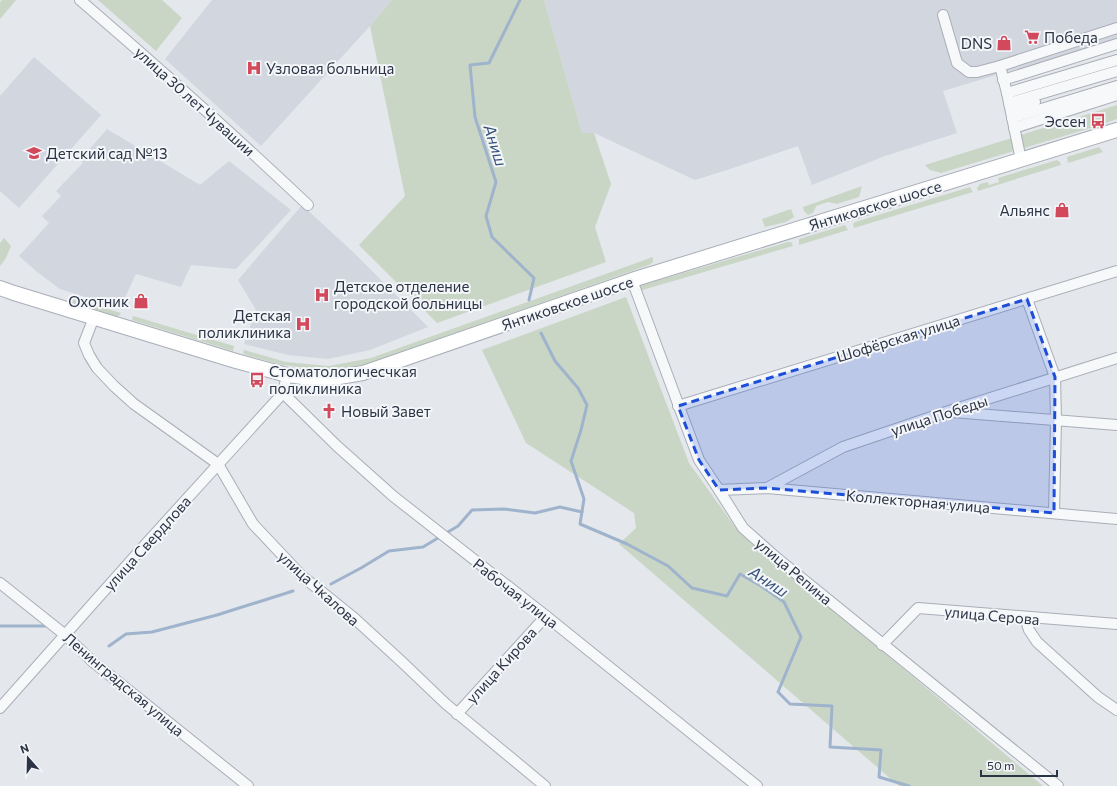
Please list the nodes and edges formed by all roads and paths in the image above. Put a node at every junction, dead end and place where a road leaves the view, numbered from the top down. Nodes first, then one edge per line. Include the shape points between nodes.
1 (80, 0) edge
2 (943, 15) dead end
3 (1094, 36) edge
4 (1117, 44) edge
5 (1024, 58) junction
6 (1113, 61) edge
7 (1085, 70) junction
8 (1117, 71) edge
9 (1117, 77) edge
10 (1003, 80) junction
11 (1084, 82) junction
12 (1061, 102) edge
13 (1117, 130) edge
14 (1021, 160) junction
15 (308, 205) dead end
16 (1117, 271) edge
17 (632, 280) junction
18 (0, 288) edge
19 (1027, 299) junction
20 (94, 317) junction
21 (1117, 358) edge
22 (287, 375) junction
23 (1055, 377) junction
24 (283, 393) junction
25 (678, 406) junction
26 (946, 412) junction
27 (1056, 420) junction
28 (1117, 425) edge
29 (218, 464) junction
30 (767, 488) junction
31 (719, 490) junction
32 (1054, 513) junction
33 (1117, 519) edge
34 (0, 584) edge
35 (546, 616) junction
36 (1025, 617) junction
37 (1117, 624) edge
38 (64, 634) junction
39 (882, 645) junction
40 (0, 708) edge
41 (1117, 710) edge
42 (457, 714) junction
43 (248, 786) edge
44 (545, 786) edge
45 (757, 786) edge
46 (1058, 786) edge

1 - 15 street, улица 30 лет Чувашии
2 - 5 street via 957,63 969,72
3 - 5 street
3 - 6 street
3 - 6 street
3 - 7 street
3 - 12 street
3 - 12 street
3 - 12 street
3 - 12 street
4 - 10 street
5 - 10 street
5 - 12 street
5 - 12 street
5 - 12 street
5 - 12 street
5 - 12 street
6 - 7 street
6 - 9 street
6 - 12 street
7 - 11 street
7 - 12 street
7 - 12 street
8 - 11 street
9 - 12 street
10 - 12 street
11 - 12 street
11 - 12 street
12 - 14 street
13 - 14 main road, Янтиковское шоссе
14 - 17 main road, Янтиковское шоссе
16 - 19 street, Шофёрская улица
17 - 22 main road, Янтиковское шоссе via 363,373 318,379
17 - 25 street, улица Репина
18 - 20 main road, Янтиковское шоссе
19 - 23 street
19 - 25 street, Шофёрская улица
20 - 22 main road, Янтиковское шоссе
20 - 29 street, улица Чкалова via 84,343 97,368 134,404
21 - 23 street, улица Победы
22 - 24 street, улица Свердлова
23 - 26 street, улица Победы
23 - 27 street
24 - 29 street, улица Свердлова
24 - 35 street, Рабочая улица via 393,496
25 - 31 street, улица Репина via 699,460
26 - 27 street
26 - 30 street, улица Победы via 843,447
27 - 28 street
27 - 32 street
29 - 38 street, улица Свердлова
29 - 42 street, улица Чкалова via 253,524 296,570 354,618
30 - 31 street, Коллекторная улица
30 - 32 street, Коллекторная улица
31 - 39 street, улица Репина via 743,528
32 - 33 street, Коллекторная улица
34 - 38 street, Ленинградская улица
35 - 42 street, улица Кирова
35 - 45 street, Рабочая улица
36 - 37 street, улица Серова
36 - 39 street, улица Серова via 918,608
36 - 41 street via 1029,630 1037,642 1098,697
38 - 40 street, улица Свердлова
38 - 43 street, Ленинградская улица via 92,660
39 - 46 street, улица Репина
42 - 44 street, улица Чкалова

